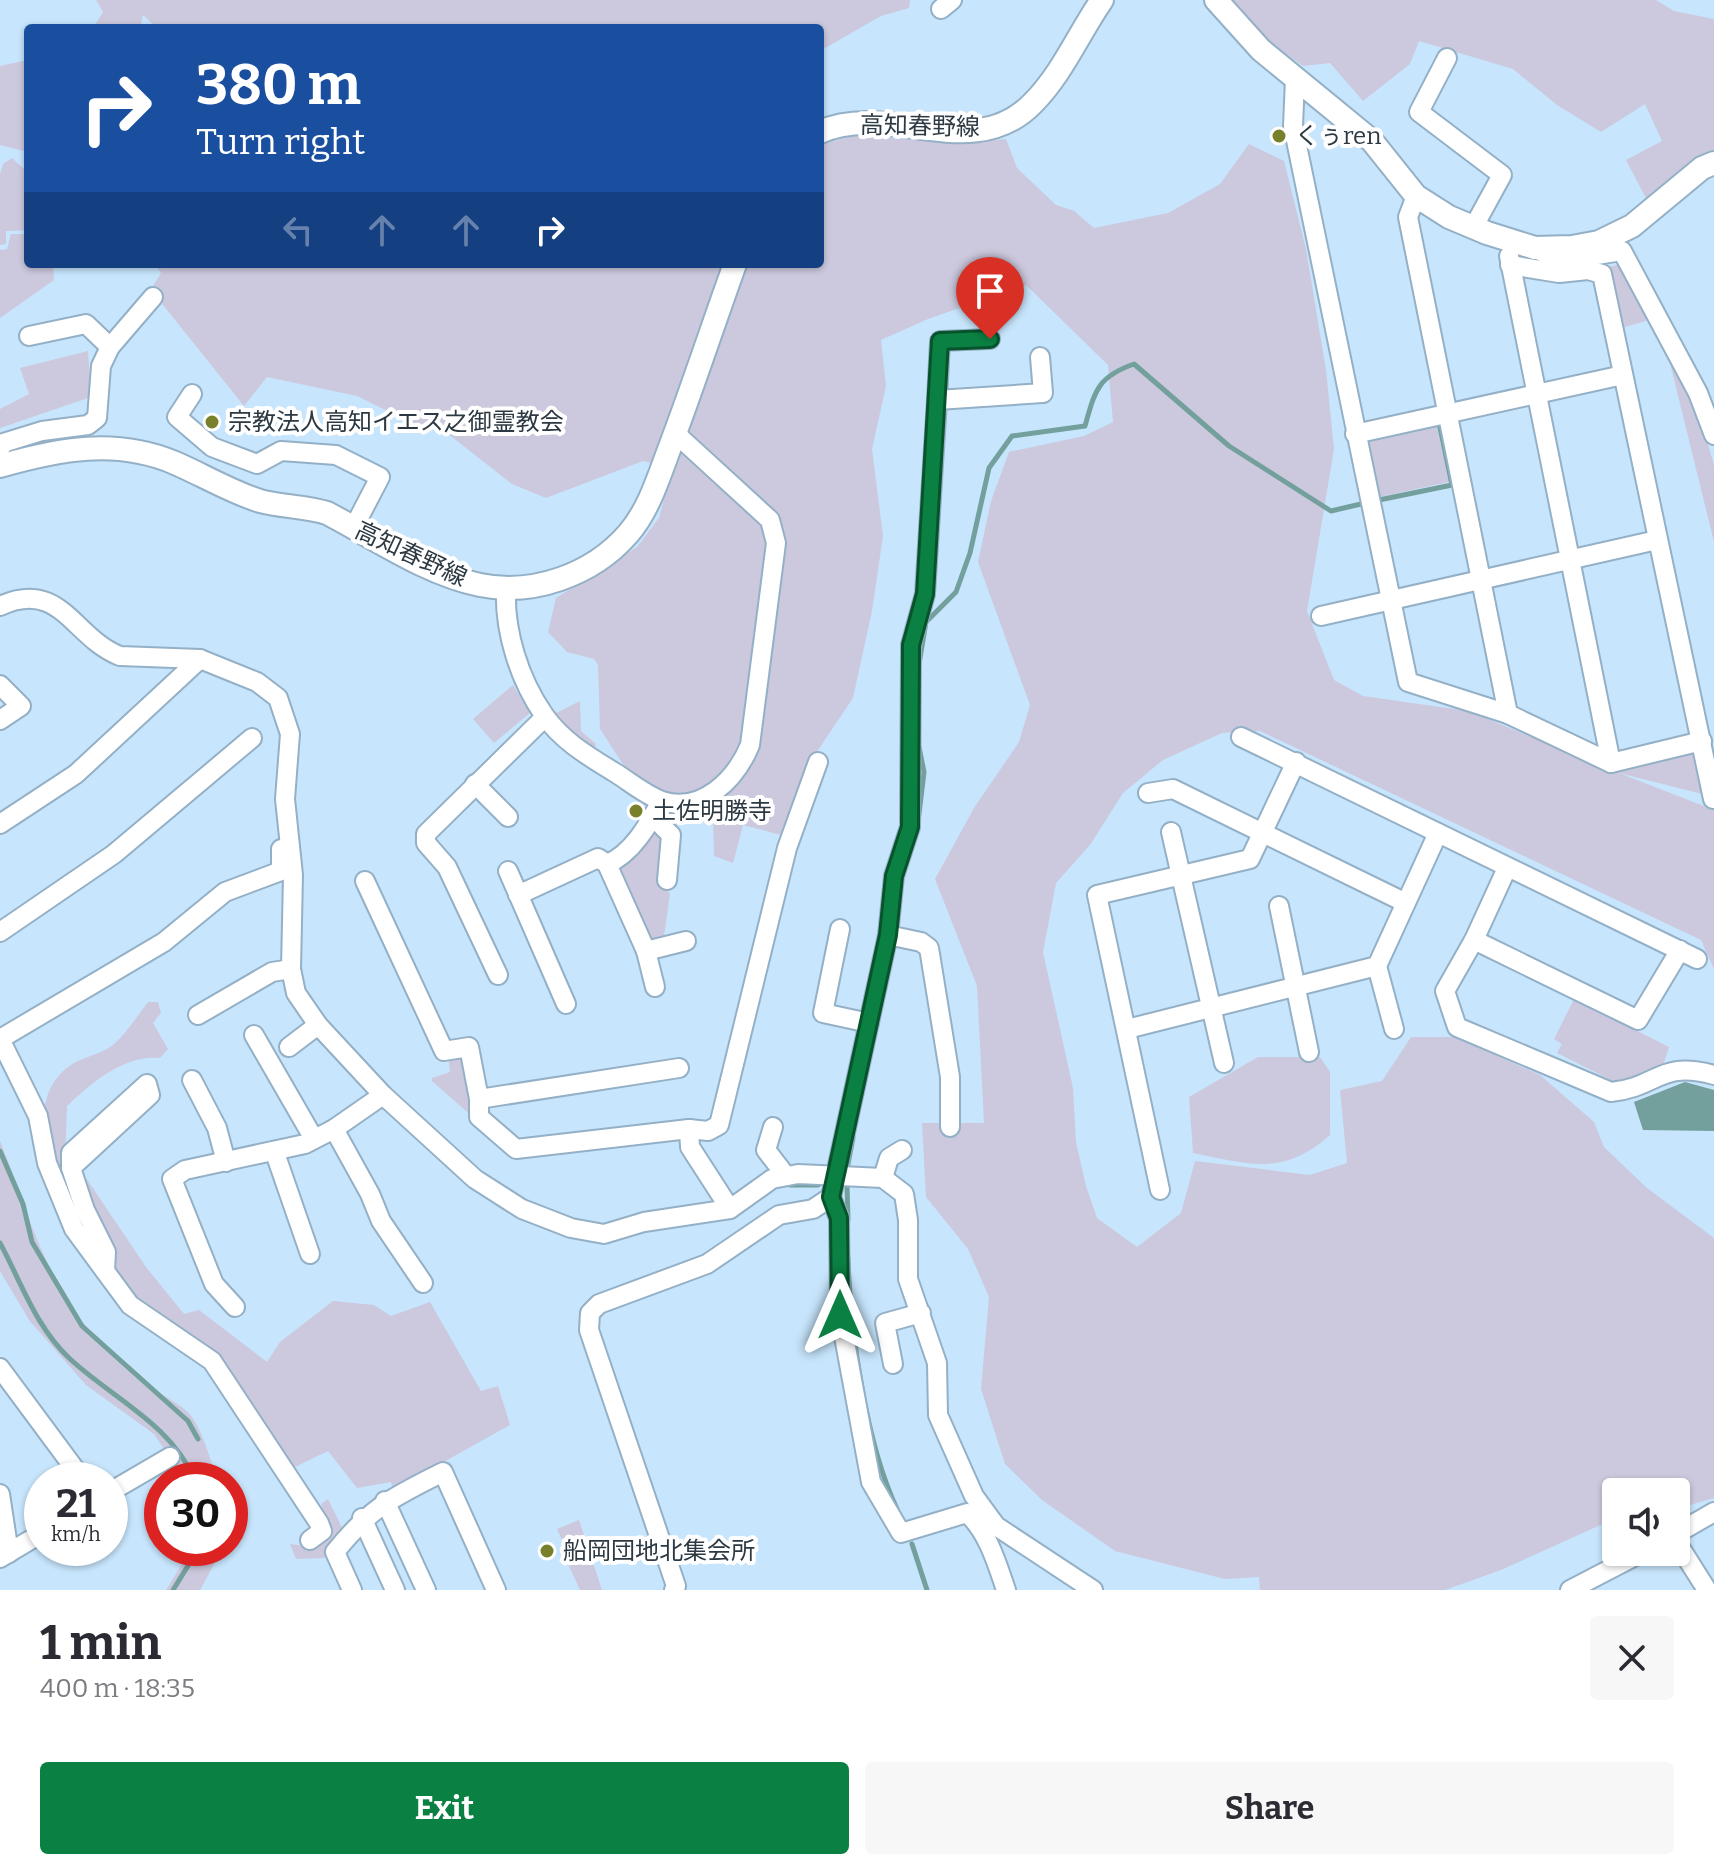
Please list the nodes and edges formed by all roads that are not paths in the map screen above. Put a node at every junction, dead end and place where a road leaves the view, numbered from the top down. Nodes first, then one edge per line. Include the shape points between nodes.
1 (1102, 0) edge
2 (1216, 0) edge
3 (1447, 58) dead end
4 (1295, 79) junction
5 (824, 131) edge
6 (1714, 163) edge
7 (1416, 196) junction
8 (1473, 228) junction
9 (1507, 239) junction
10 (1535, 248) junction
11 (1510, 265) junction
12 (734, 268) edge
13 (153, 297) dead end
14 (29, 336) dead end
15 (990, 339) dead end
16 (110, 347) junction
17 (1040, 357) dead end
18 (1623, 375) junction
19 (1537, 392) junction
20 (192, 394) dead end
21 (937, 400) junction
22 (1449, 412) junction
23 (675, 433) junction
24 (1355, 434) junction
25 (1714, 435) edge
26 (0, 449) edge
27 (0, 466) edge
28 (354, 527) junction
29 (1657, 540) junction
30 (1570, 562) junction
31 (1479, 579) junction
32 (506, 588) junction
33 (1391, 599) junction
34 (0, 606) edge
35 (1321, 616) dead end
36 (200, 659) junction
37 (0, 685) edge
38 (1508, 714) junction
39 (545, 717) junction
40 (0, 720) edge
41 (1241, 737) dead end
42 (252, 738) dead end
43 (1702, 741) junction
44 (818, 762) dead end
45 (1296, 762) junction
46 (1611, 763) junction
47 (475, 784) junction
48 (1148, 793) dead end
49 (1713, 799) edge
50 (657, 808) junction
51 (508, 817) dead end
52 (0, 824) edge
53 (289, 824) junction
54 (1171, 832) dead end
55 (1262, 832) junction
56 (1438, 833) junction
57 (607, 864) junction
58 (1507, 868) junction
59 (508, 871) dead end
60 (1181, 875) junction
61 (667, 880) dead end
62 (365, 881) dead end
63 (518, 895) junction
64 (1404, 902) junction
65 (1279, 906) dead end
66 (840, 929) dead end
67 (0, 932) edge
68 (888, 935) junction
69 (1474, 940) junction
70 (686, 941) dead end
71 (1680, 950) junction
72 (646, 951) junction
73 (1697, 959) dead end
74 (1377, 966) junction
75 (291, 969) junction
76 (498, 975) dead end
77 (655, 987) dead end
78 (1296, 989) junction
79 (566, 1004) dead end
80 (1212, 1009) junction
81 (198, 1015) dead end
82 (869, 1023) junction
83 (318, 1025) junction
84 (1127, 1029) junction
85 (1394, 1029) dead end
86 (254, 1035) dead end
87 (0, 1039) edge
88 (289, 1047) dead end
89 (1309, 1052) dead end
90 (1224, 1063) dead end
91 (679, 1068) dead end
92 (1714, 1075) edge
93 (192, 1080) dead end
94 (383, 1095) junction
95 (479, 1099) junction
96 (773, 1127) dead end
97 (950, 1127) dead end
98 (334, 1129) junction
99 (689, 1129) junction
100 (314, 1139) junction
101 (902, 1150) dead end
102 (275, 1153) junction
103 (226, 1162) junction
104 (71, 1168) junction
105 (836, 1174) junction
106 (786, 1176) junction
107 (883, 1178) junction
108 (1160, 1190) dead end
109 (831, 1197) junction
110 (730, 1209) junction
111 (310, 1254) dead end
112 (105, 1271) junction
113 (423, 1283) dead end
114 (235, 1307) dead end
115 (921, 1313) junction
116 (893, 1364) dead end
117 (0, 1368) edge
118 (170, 1457) dead end
119 (70, 1462) edge
120 (128, 1482) edge
121 (0, 1494) edge
122 (385, 1501) junction
123 (1714, 1512) edge
124 (362, 1518) junction
125 (1690, 1526) edge
126 (310, 1540) dead end
127 (24, 1543) edge
128 (4, 1555) edge
129 (1690, 1563) edge
130 (1625, 1566) edge
131 (1603, 1583) edge
132 (352, 1590) edge
133 (395, 1590) edge
134 (426, 1590) edge
135 (496, 1590) edge
136 (674, 1590) edge
137 (1006, 1590) edge
138 (1093, 1590) edge
139 (1570, 1590) edge
140 (1707, 1590) edge

1 - 5 main road, 高知春野線 via 1034,103 1012,120 980,132 859,123
2 - 4 main road
3 - 8 street via 1419,112 1502,175
4 - 7 main road via 1372,141
4 - 24 street via 1293,126
6 - 10 main road via 1632,226 1599,242
7 - 8 main road
7 - 22 street via 1408,217
8 - 9 main road
9 - 10 main road
9 - 11 street
10 - 25 street via 1558,261 1622,251 1698,393
11 - 18 street via 1602,274
11 - 19 street
12 - 23 main road, 高知春野線
13 - 16 street
14 - 16 street via 86,324
15 - 21 street via 940,341
16 - 26 street via 101,366 97,418 88,425 3,443
17 - 21 street via 1043,393
18 - 19 street
18 - 29 street
19 - 22 street
19 - 30 street
20 - 28 street via 177,417 212,447 257,464 281,451 336,455 380,477
21 - 68 street via 925,594 911,645 910,827 894,876
22 - 24 street
22 - 31 street
23 - 32 main road, 高知春野線 via 651,495 629,533 599,561 541,585
23 - 50 street via 770,520 776,543 750,745 741,766 716,791 689,805
24 - 33 street
27 - 28 main road, 高知春野線 via 56,450 118,448 171,461 260,501 305,506
28 - 32 main road, 高知春野線 via 451,577
29 - 30 street
29 - 43 street
30 - 31 street
30 - 46 street
31 - 33 street
31 - 38 street
32 - 39 street via 505,619 527,686
33 - 35 street
33 - 38 street via 1408,682
34 - 36 street via 14,599 52,602 96,643 120,656
36 - 52 street via 76,774
36 - 53 street via 257,682 278,698 290,734 284,778
37 - 40 street via 21,706
38 - 46 street
39 - 47 street
39 - 50 street via 572,747
41 - 45 street
42 - 67 street via 114,854
43 - 46 street
43 - 49 street
44 - 99 street via 787,848 719,1125 708,1131
45 - 55 street
45 - 56 street
47 - 51 street
47 - 76 street via 426,834 426,843 447,867
48 - 55 street via 1173,789
50 - 57 street via 616,860
50 - 61 street via 671,835
53 - 75 street
53 - 87 street via 282,836 281,871 225,892 171,938
54 - 60 street
55 - 60 street via 1250,859
55 - 64 street
56 - 58 street
56 - 64 street
57 - 63 street via 598,858
57 - 72 street
58 - 69 street
58 - 71 street
59 - 63 street
60 - 80 street
60 - 84 street via 1097,895
62 - 95 street via 444,1051 469,1047
63 - 79 street
64 - 74 street
65 - 78 street
66 - 82 street via 823,1013
68 - 82 street
68 - 97 street via 929,948 950,1077
69 - 71 street via 1638,1020
69 - 92 street via 1445,991 1457,1027 1611,1092 1627,1091 1686,1067
70 - 72 street
71 - 73 street
72 - 77 street
74 - 78 street
74 - 85 street
75 - 81 street via 272,972
75 - 83 street via 296,993
78 - 80 street
78 - 89 street
80 - 84 street
80 - 90 street
82 - 105 street
83 - 88 street
83 - 94 street
84 - 108 street
86 - 100 street
87 - 112 street via 38,1116 47,1163 74,1229
91 - 95 street
93 - 103 street via 217,1128
94 - 98 street
94 - 110 street via 475,1179 522,1209 571,1228 604,1234
95 - 99 street via 479,1117 516,1149
96 - 106 street via 766,1150
98 - 100 street
98 - 113 street via 381,1221
99 - 110 street via 690,1147
100 - 102 street
101 - 107 street via 889,1158
102 - 103 street
102 - 111 street
103 - 114 street via 185,1170 172,1179 214,1284
104 - 104 street via 150,1095 147,1084 71,1153
104 - 112 street via 106,1252
105 - 106 street
105 - 107 street
105 - 109 street
106 - 110 street via 772,1179
107 - 115 street via 904,1194 908,1279
109 - 136 street via 813,1209 783,1212 707,1264 599,1304 590,1313 589,1330 654,1515
109 - 137 street via 839,1218 840,1315 871,1482 901,1533 967,1513
112 - 126 street via 130,1305 212,1361 319,1523 322,1531
115 - 116 street via 885,1323
115 - 138 street via 937,1363 938,1415 974,1496 996,1526
117 - 119 street
118 - 120 street
121 - 128 street
122 - 124 street
122 - 134 street
122 - 135 street via 443,1472
123 - 125 street
124 - 132 street via 335,1552
124 - 133 street
127 - 128 street
129 - 140 street
130 - 131 street
131 - 139 street

